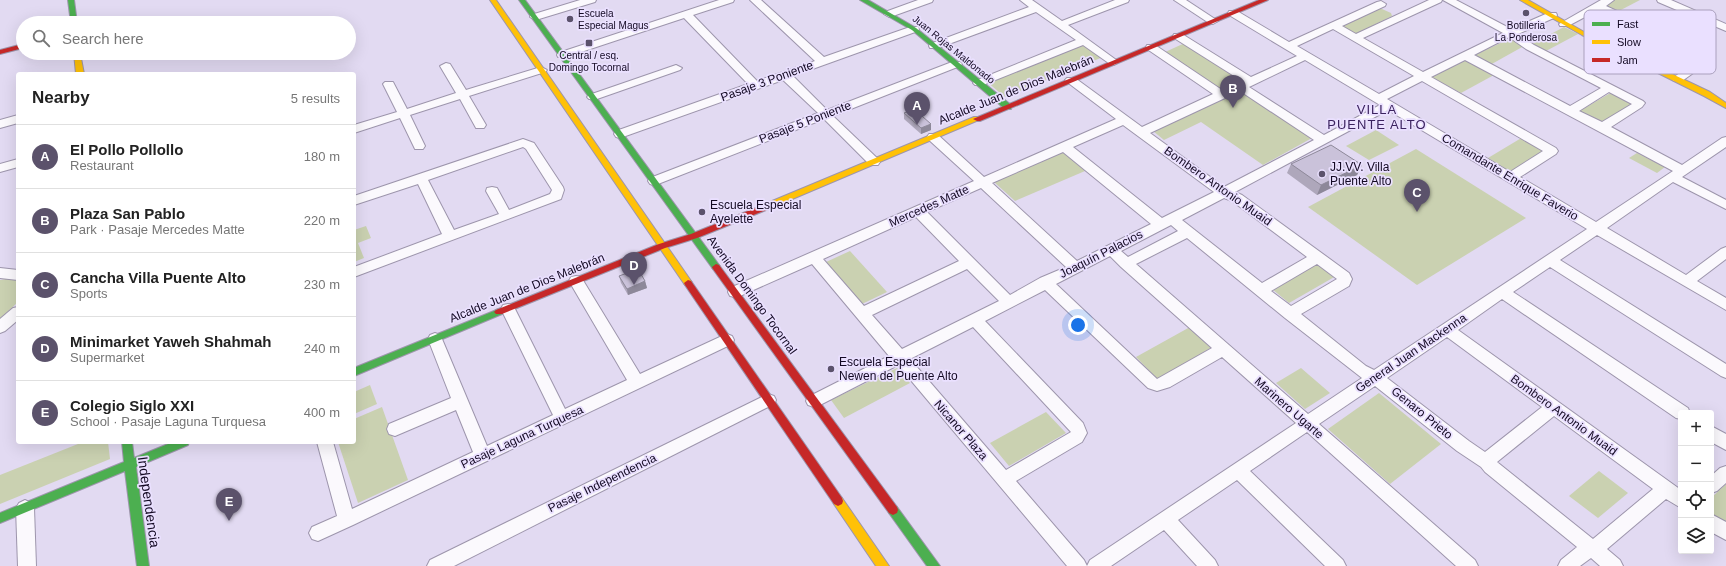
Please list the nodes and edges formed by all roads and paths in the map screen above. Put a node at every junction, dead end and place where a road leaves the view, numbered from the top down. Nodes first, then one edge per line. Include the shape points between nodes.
1 (71, 0) edge
2 (493, 0) edge
3 (522, 0) edge
4 (591, 0) edge
5 (693, 0) edge
6 (729, 0) edge
7 (756, 0) edge
8 (863, 0) edge
9 (928, 0) edge
10 (1026, 0) edge
11 (1124, 0) edge
12 (1179, 0) edge
13 (1265, 0) edge
14 (1437, 0) edge
15 (1448, 0) edge
16 (1523, 0) edge
17 (1609, 0) edge
18 (1662, 0) edge
19 (1377, 2) edge
20 (1598, 6) junction
21 (1037, 8) junction
22 (702, 9) junction
23 (1590, 10) edge
24 (1607, 10) edge
25 (1685, 10) edge
26 (1233, 13) junction
27 (1584, 13) edge
28 (686, 14) junction
29 (889, 14) junction
30 (1552, 15) junction
31 (73, 16) edge
32 (1403, 16) junction
33 (1213, 21) junction
34 (1060, 24) junction
35 (1564, 24) junction
36 (528, 25) junction
37 (1333, 25) junction
38 (914, 29) junction
39 (1510, 33) junction
40 (1584, 34) edge
41 (1178, 36) junction
42 (1355, 38) junction
43 (1084, 41) junction
44 (934, 46) junction
45 (1288, 46) junction
46 (1151, 47) junction
47 (16, 48) edge
48 (0, 52) edge
49 (562, 55) junction
50 (1465, 55) junction
51 (1306, 56) junction
52 (78, 60) edge
53 (822, 62) junction
54 (1114, 62) junction
55 (956, 64) junction
56 (446, 66) dead end
57 (676, 68) dead end
58 (541, 70) junction
59 (80, 72) edge
60 (1668, 74) edge
61 (1686, 74) edge
62 (785, 75) junction
63 (1423, 76) junction
64 (1678, 79) junction
65 (1071, 80) junction
66 (979, 83) junction
67 (389, 84) dead end
68 (1245, 84) junction
69 (756, 86) junction
70 (1610, 87) junction
71 (462, 95) junction
72 (1222, 95) junction
73 (585, 102) junction
74 (1383, 102) junction
75 (565, 104) junction
76 (1726, 106) edge
77 (1008, 107) junction
78 (1570, 111) junction
79 (402, 114) junction
80 (826, 114) junction
81 (16, 120) edge
82 (1124, 120) junction
83 (0, 124) edge
84 (480, 125) dead end
85 (356, 128) edge
86 (1601, 128) junction
87 (1141, 132) junction
88 (620, 134) junction
89 (933, 137) junction
90 (1323, 140) junction
91 (1726, 141) edge
92 (418, 146) dead end
93 (1064, 146) junction
94 (874, 162) junction
95 (16, 164) edge
96 (0, 168) edge
97 (1678, 174) junction
98 (421, 178) junction
99 (1511, 178) junction
100 (654, 181) junction
101 (982, 182) junction
102 (492, 191) dead end
103 (1222, 192) junction
104 (356, 200) edge
105 (1726, 205) edge
106 (918, 211) junction
107 (506, 215) junction
108 (1166, 221) junction
109 (1596, 228) junction
110 (1188, 231) junction
111 (450, 236) junction
112 (694, 236) junction
113 (662, 246) junction
114 (1110, 249) junction
115 (1726, 252) edge
116 (814, 257) junction
117 (1318, 257) junction
118 (1549, 260) junction
119 (969, 262) junction
120 (1126, 264) junction
121 (1075, 267) junction
122 (356, 271) edge
123 (0, 273) edge
124 (16, 275) edge
125 (576, 281) junction
126 (1045, 282) junction
127 (1687, 282) junction
128 (1260, 290) junction
129 (735, 292) junction
130 (1502, 292) junction
131 (1008, 301) junction
132 (1726, 305) edge
133 (508, 309) junction
134 (862, 313) junction
135 (16, 314) edge
136 (1290, 314) junction
137 (974, 319) junction
138 (0, 327) edge
139 (1446, 329) junction
140 (435, 339) junction
141 (727, 340) junction
142 (1223, 349) junction
143 (899, 357) junction
144 (356, 371) edge
145 (1726, 372) edge
146 (1374, 378) junction
147 (636, 383) junction
148 (768, 400) junction
149 (461, 401) junction
150 (814, 401) junction
151 (1554, 407) junction
152 (1678, 410) edge
153 (562, 418) junction
154 (1307, 423) junction
155 (395, 429) dead end
156 (1714, 435) edge
157 (1726, 443) edge
158 (127, 444) edge
159 (179, 444) edge
160 (326, 444) edge
161 (483, 456) junction
162 (1487, 462) junction
163 (130, 464) junction
164 (1238, 470) junction
165 (1726, 473) edge
166 (1004, 480) junction
167 (1714, 483) edge
168 (1666, 489) junction
169 (1678, 498) edge
170 (25, 508) junction
171 (0, 518) edge
172 (1165, 519) junction
173 (347, 520) junction
174 (1714, 524) edge
175 (1726, 532) edge
176 (318, 533) dead end
177 (1592, 548) junction
178 (876, 564) edge
179 (27, 566) edge
180 (143, 566) edge
181 (436, 566) edge
182 (934, 566) edge
183 (1078, 566) edge
184 (1096, 566) edge
185 (1209, 566) edge
186 (1337, 566) edge
187 (1469, 566) edge
188 (1567, 566) edge
189 (1614, 566) edge

1 - 31 street
2 - 36 street, Avenida Domingo Tocornal
3 - 36 street, Avenida Domingo Tocornal
4 - 36 street
5 - 22 street
6 - 22 street
7 - 53 street
8 - 29 street, Juan Rojas Maldonado
9 - 29 street
10 - 21 street
11 - 34 street
12 - 33 street
13 - 26 street, Alcalde Juan de Dios Malebrán
14 - 32 street
15 - 39 street
16 - 30 street
17 - 20 street
18 - 25 street
19 - 32 street
19 - 37 street
20 - 23 street
20 - 24 street
21 - 34 street
21 - 44 street
22 - 28 street
26 - 33 street, Alcalde Juan de Dios Malebrán
26 - 45 street, Comandante Enrique Faverio
27 - 35 street
28 - 49 street
28 - 69 street
29 - 38 street, Juan Rojas Maldonado
30 - 35 street
30 - 39 street, Joaquín Palacios
32 - 42 street
33 - 41 street, Alcalde Juan de Dios Malebrán
34 - 43 street
35 - 40 street
36 - 49 street, Avenida Domingo Tocornal
36 - 58 street, Avenida Domingo Tocornal
37 - 42 street
37 - 45 street
38 - 44 street, Juan Rojas Maldonado
38 - 53 street, Pasaje 3 Poniente
39 - 50 street, Joaquín Palacios
39 - 70 street via 1530,47
41 - 46 street, Alcalde Juan de Dios Malebrán
41 - 68 street
42 - 63 street
43 - 54 street
43 - 66 street
44 - 55 street, Juan Rojas Maldonado
45 - 51 street, Comandante Enrique Faverio
46 - 54 street, Alcalde Juan de Dios Malebrán
46 - 72 street
47 - 48 street
49 - 73 street, Avenida Domingo Tocornal
50 - 63 street, Joaquín Palacios
50 - 78 street
51 - 68 street
51 - 74 street, Comandante Enrique Faverio
52 - 59 street
53 - 62 street, Pasaje 3 Poniente
54 - 65 street, Alcalde Juan de Dios Malebrán
55 - 66 street, Juan Rojas Maldonado
55 - 80 street, Pasaje 5 Poniente
56 - 71 street
57 - 73 street
58 - 71 street
58 - 75 street, Avenida Domingo Tocornal
60 - 64 street
61 - 64 street
62 - 69 street, Pasaje 3 Poniente
62 - 80 street
63 - 74 street, Joaquín Palacios
63 - 99 street via 1552,151
64 - 76 street
65 - 77 street, Alcalde Juan de Dios Malebrán
65 - 82 street, Bombero Antonio Muaid
66 - 77 street, Juan Rojas Maldonado
67 - 79 street
68 - 72 street
68 - 90 street
69 - 88 street, Pasaje 3 Poniente
70 - 78 street
70 - 86 street via 1639,103
71 - 79 street
71 - 84 street
72 - 87 street
73 - 75 street
73 - 88 street, Avenida Domingo Tocornal
74 - 90 street, Joaquín Palacios
74 - 99 street, Comandante Enrique Faverio
75 - 113 street, Avenida Domingo Tocornal
77 - 89 street, Alcalde Juan de Dios Malebrán
78 - 86 street
79 - 85 street
79 - 92 street
80 - 94 street
80 - 100 street, Pasaje 5 Poniente
81 - 83 street
82 - 87 street, Bombero Antonio Muaid
82 - 93 street, Mercedes Matte
86 - 97 street
87 - 103 street, Bombero Antonio Muaid
88 - 100 street, Avenida Domingo Tocornal
89 - 94 street, Alcalde Juan de Dios Malebrán
89 - 101 street
90 - 103 street, Joaquín Palacios
91 - 97 street, General Juan Mackenna
93 - 101 street, Mercedes Matte
93 - 108 street, Genaro Prieto
94 - 112 street, Alcalde Juan de Dios Malebrán
95 - 96 street
97 - 105 street
97 - 109 street, General Juan Mackenna
98 - 104 street
98 - 107 street via 520,144 528,144 558,192 553,198
98 - 111 street
99 - 109 street, Comandante Enrique Faverio
100 - 112 street, Avenida Domingo Tocornal
101 - 106 street, Mercedes Matte
101 - 121 street
102 - 107 street
103 - 108 street, Joaquín Palacios
103 - 117 street, Bombero Antonio Muaid via 1237,198
106 - 116 street, Mercedes Matte
106 - 119 street
107 - 111 street
108 - 110 street, Genaro Prieto
108 - 114 street, Joaquín Palacios
109 - 118 street, General Juan Mackenna
109 - 127 street, Comandante Enrique Faverio
110 - 120 street
110 - 128 street, Genaro Prieto
111 - 122 street
112 - 113 street, Alcalde Juan de Dios Malebrán
112 - 129 street, Avenida Domingo Tocornal
113 - 125 street, Alcalde Juan de Dios Malebrán
113 - 141 street, Avenida Domingo Tocornal
114 - 120 street, Marinero Ugarte
114 - 121 street, Joaquín Palacios
115 - 127 street
116 - 129 street, Mercedes Matte
116 - 134 street, Nicanor Plaza
117 - 128 street
117 - 136 street, Bombero Antonio Muaid via 1345,279 1344,282
118 - 130 street, General Juan Mackenna
118 - 145 street
119 - 131 street
119 - 134 street
120 - 142 street, Marinero Ugarte
121 - 126 street, Joaquín Palacios
123 - 124 street
125 - 133 street, Alcalde Juan de Dios Malebrán
125 - 147 street
126 - 131 street, Joaquín Palacios
126 - 142 street via 1149,381 1157,385 1165,383
127 - 132 street, Comandante Enrique Faverio
128 - 136 street, Genaro Prieto
129 - 150 street, Avenida Domingo Tocornal
130 - 139 street, General Juan Mackenna
130 - 152 street
131 - 137 street, Joaquín Palacios
133 - 140 street, Alcalde Juan de Dios Malebrán
133 - 153 street
134 - 143 street, Nicanor Plaza
135 - 138 street
136 - 146 street, Genaro Prieto
137 - 143 street, Joaquín Palacios
137 - 166 street via 1079,433
139 - 146 street, General Juan Mackenna
139 - 151 street, Bombero Antonio Muaid
140 - 144 street, Alcalde Juan de Dios Malebrán
140 - 149 street
141 - 147 street, Pasaje Laguna Turquesa
141 - 148 street, Avenida Domingo Tocornal
142 - 154 street, Marinero Ugarte
143 - 150 street, Joaquín Palacios
143 - 166 street, Nicanor Plaza
146 - 154 street, General Juan Mackenna
146 - 162 street, Genaro Prieto via 1387,385 1469,451
147 - 153 street, Pasaje Laguna Turquesa
148 - 178 street, Avenida Domingo Tocornal
148 - 181 street, Pasaje Independencia
149 - 155 street
149 - 161 street
150 - 182 street, Avenida Domingo Tocornal
151 - 162 street
151 - 168 street, Bombero Antonio Muaid
153 - 161 street, Pasaje Laguna Turquesa
154 - 164 street, General Juan Mackenna
154 - 187 street, Marinero Ugarte
156 - 157 street
158 - 163 street, Independencia
159 - 163 street
160 - 173 street
161 - 173 street, Pasaje Laguna Turquesa
162 - 177 street, Genaro Prieto
163 - 170 street
163 - 180 street, Independencia
164 - 172 street, General Juan Mackenna
164 - 186 street
165 - 167 street
166 - 183 street, Nicanor Plaza
168 - 169 street, Bombero Antonio Muaid
168 - 177 street via 1604,542
170 - 171 street
170 - 179 street
172 - 184 street, General Juan Mackenna
172 - 185 street
173 - 176 street, Pasaje Laguna Turquesa
174 - 175 street
177 - 188 street
177 - 189 street, Genaro Prieto

